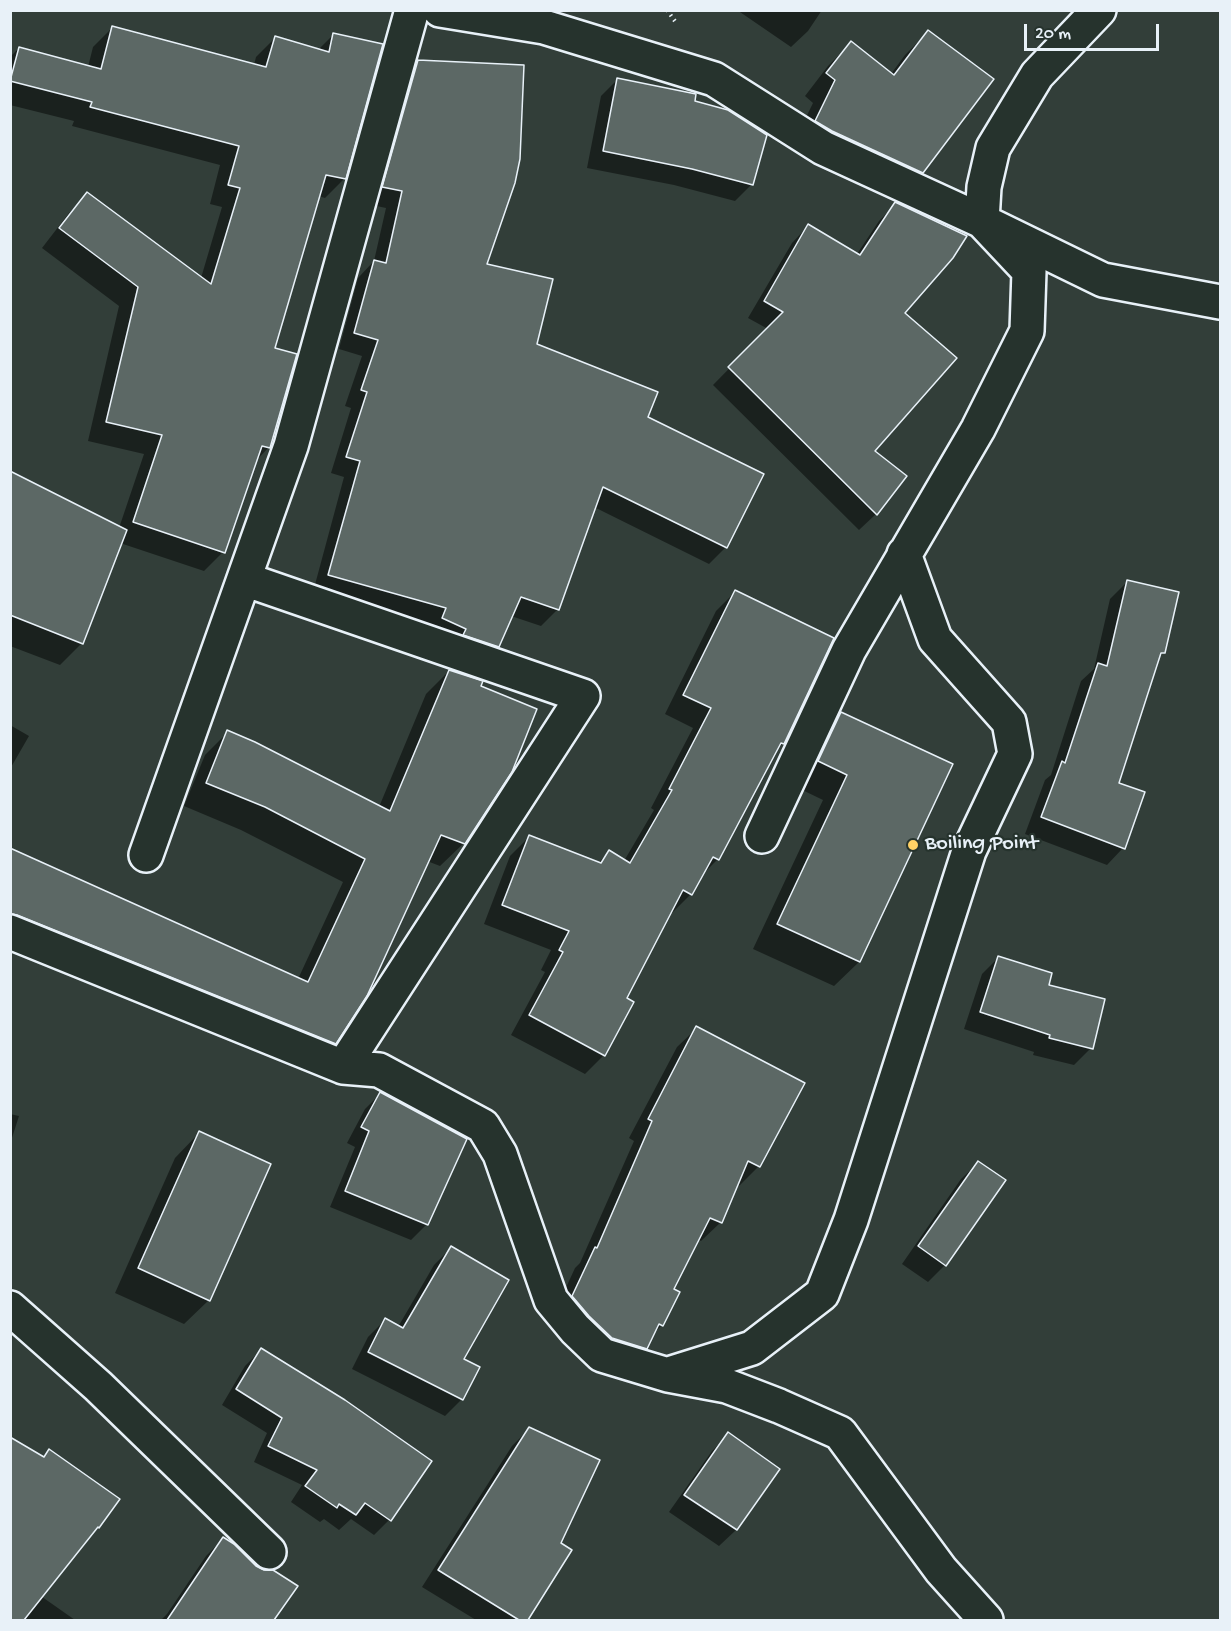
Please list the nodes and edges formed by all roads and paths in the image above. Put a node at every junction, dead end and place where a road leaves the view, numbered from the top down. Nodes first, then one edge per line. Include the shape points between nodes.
1 (412, 10) edge
2 (440, 10) edge
3 (1099, 10) edge
4 (982, 221) junction
5 (1221, 302) edge
6 (904, 554) junction
7 (244, 579) junction
8 (762, 836) dead end
9 (146, 855) dead end
10 (10, 932) edge
11 (343, 1067) junction
12 (10, 1308) edge
13 (668, 1375) junction
14 (269, 1552) dead end
15 (986, 1620) edge

1 - 7 street via 291,446
2 - 4 street via 544,27 714,79 823,148
3 - 4 street via 1037,75 993,148 984,187
4 - 5 street via 1103,280
4 - 6 street via 1029,271 1027,331 978,429
6 - 8 street via 849,650
6 - 13 street via 935,639 1009,722 1016,754 969,851 851,1220 822,1294 752,1348
7 - 9 street
7 - 11 street via 583,696
10 - 11 street
11 - 13 street via 379,1070 483,1125 500,1154 551,1300 602,1355
12 - 14 street via 98,1386
13 - 15 street via 727,1386 840,1433 941,1570

